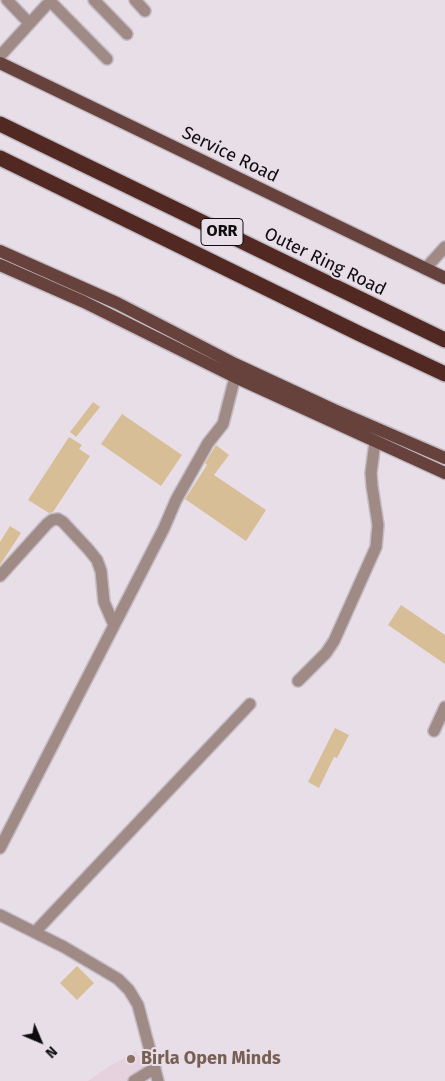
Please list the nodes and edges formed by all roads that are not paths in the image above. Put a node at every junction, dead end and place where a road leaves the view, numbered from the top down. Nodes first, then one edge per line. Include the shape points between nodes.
1 (7, 0) edge
2 (50, 0) edge
3 (94, 0) edge
4 (135, 0) edge
5 (145, 11) dead end
6 (29, 23) junction
7 (127, 34) dead end
8 (0, 56) edge
9 (107, 59) dead end
10 (0, 63) edge
11 (0, 124) edge
12 (0, 158) edge
13 (445, 247) edge
14 (0, 251) edge
15 (0, 265) edge
16 (425, 269) junction
17 (445, 278) edge
18 (445, 340) edge
19 (445, 374) edge
20 (235, 377) junction
21 (375, 442) junction
22 (445, 458) edge
23 (445, 473) edge
24 (0, 576) edge
25 (114, 625) junction
26 (298, 681) dead end
27 (250, 704) dead end
28 (445, 707) edge
29 (434, 731) dead end
30 (0, 848) edge
31 (0, 916) edge
32 (35, 932) junction
33 (155, 1068) junction
34 (134, 1081) edge
35 (158, 1081) edge

1 - 6 street
2 - 6 street
2 - 9 street
3 - 7 street
4 - 5 street
6 - 8 street
10 - 16 main road, Service Road
11 - 18 highway, Outer Ring Road / ORR
12 - 19 highway, ORR
13 - 16 street
14 - 22 main road via 116,303 243,368
15 - 20 main road via 110,314
16 - 17 main road, Service Road
20 - 21 main road
20 - 25 street via 223,424 208,443 176,500
21 - 23 main road
21 - 26 street via 371,473 378,524 376,547 334,641
24 - 25 street via 47,524 58,519 96,560 101,571 104,602
25 - 30 street
27 - 32 street
28 - 29 street
31 - 32 street
32 - 33 street via 106,972 129,990 138,1005
33 - 34 street
33 - 35 street

